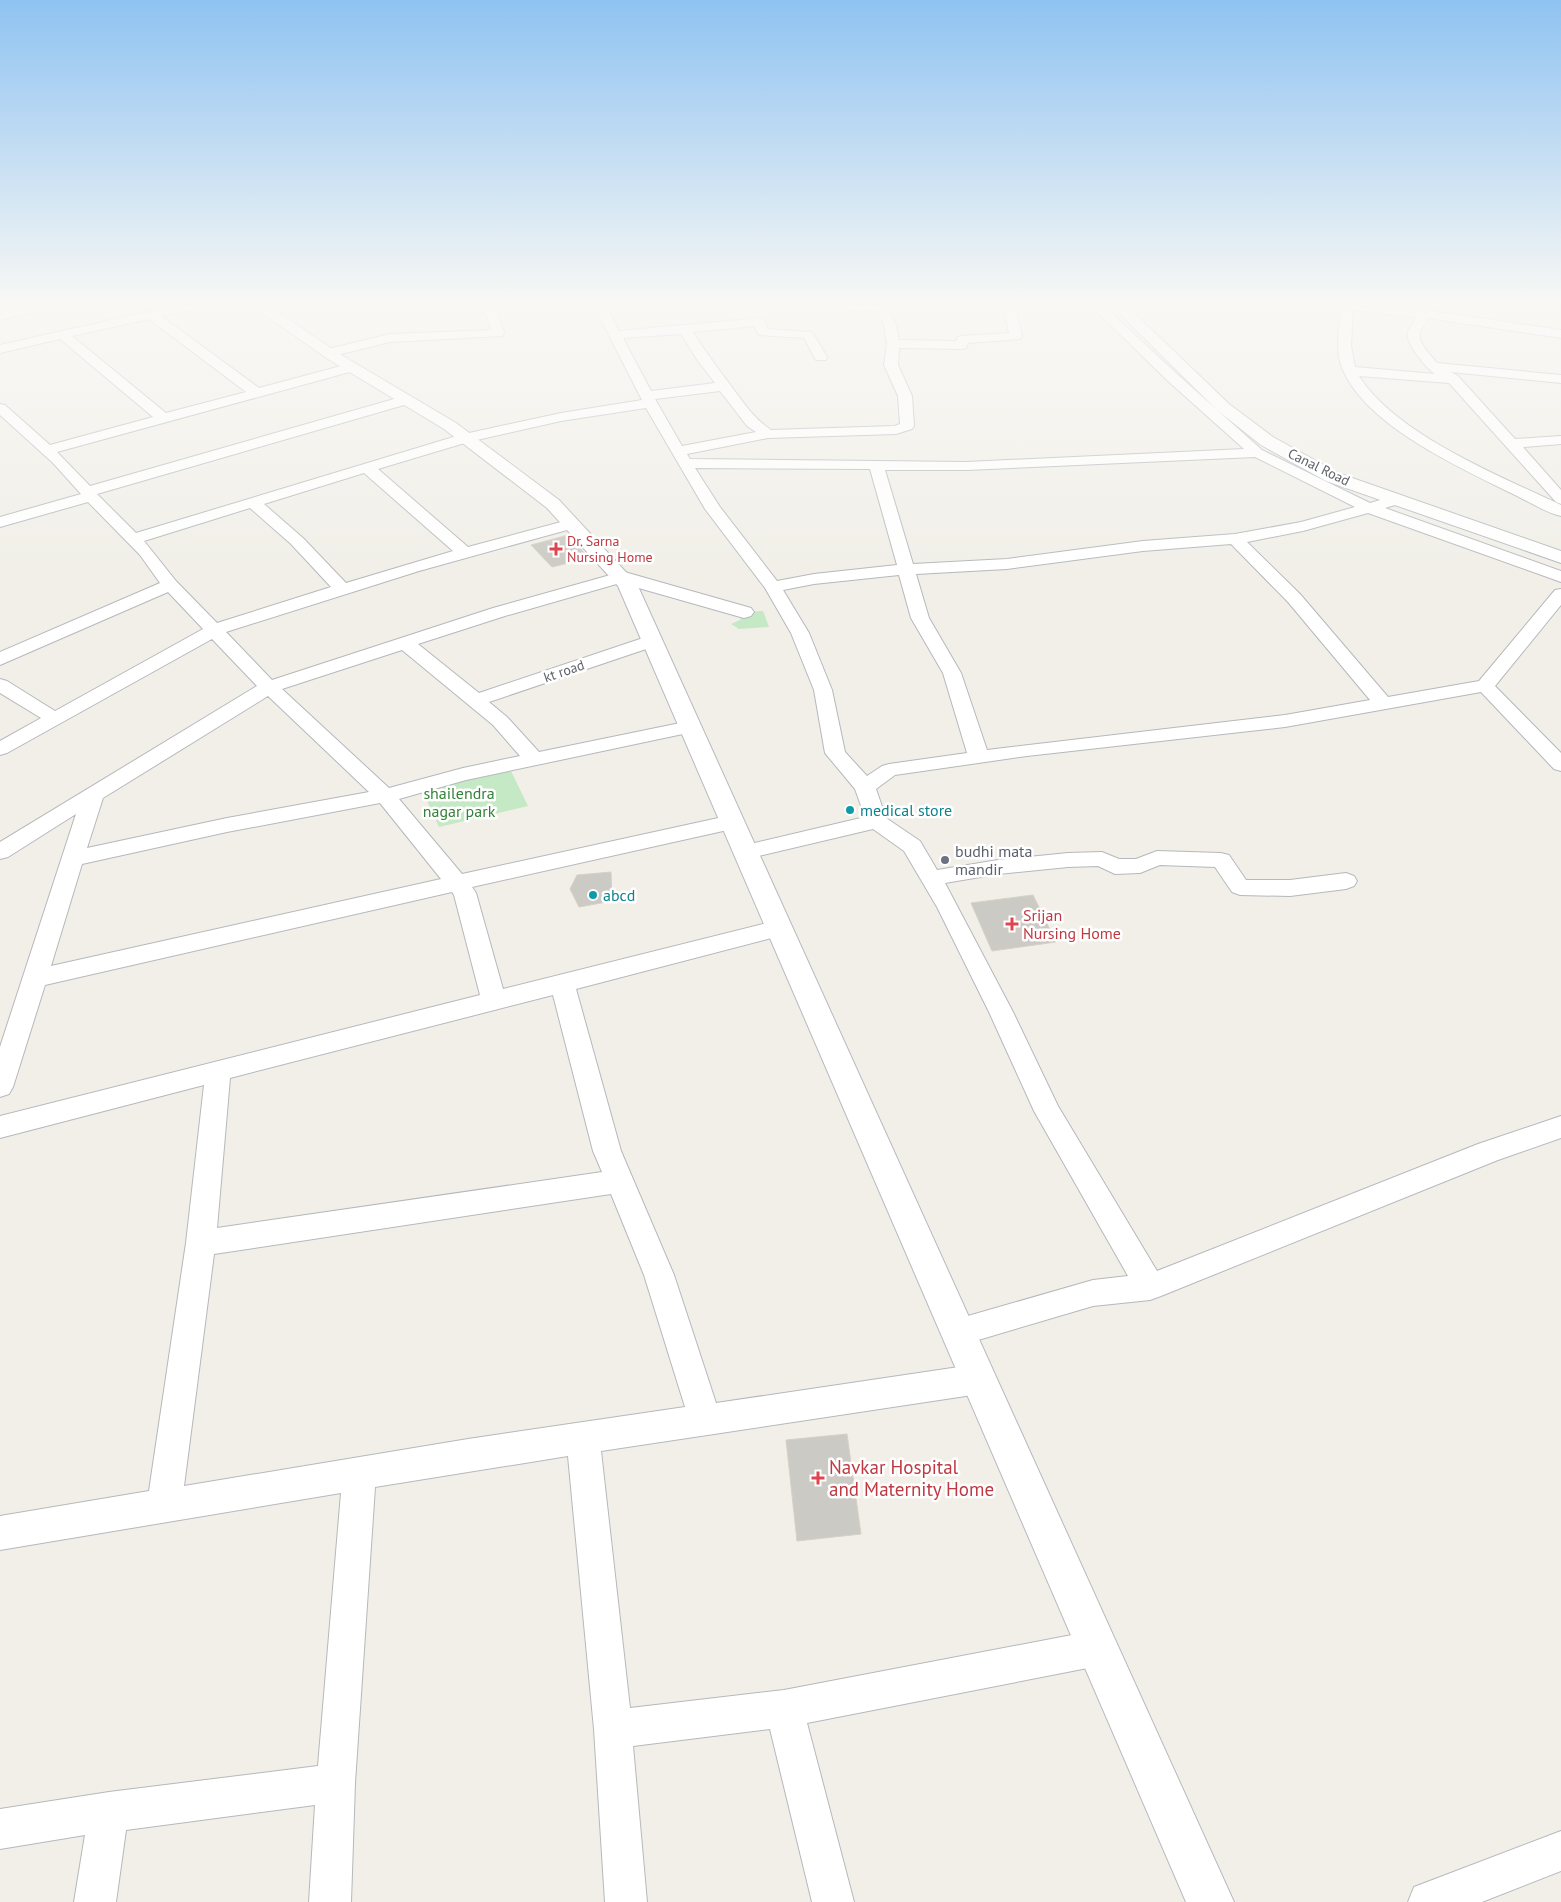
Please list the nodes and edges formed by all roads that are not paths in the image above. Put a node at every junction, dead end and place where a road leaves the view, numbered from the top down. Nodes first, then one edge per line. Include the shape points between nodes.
1 (135, 395) edge
2 (251, 395) edge
3 (397, 395) edge
4 (646, 395) edge
5 (677, 395) edge
6 (731, 395) edge
7 (904, 395) edge
8 (1192, 395) edge
9 (1210, 395) edge
10 (1364, 395) edge
11 (1467, 395) edge
12 (1236, 397) dead end
13 (406, 400) junction
14 (649, 400) junction
15 (0, 408) edge
16 (164, 419) junction
17 (768, 434) junction
18 (465, 438) junction
19 (1561, 440) edge
20 (1511, 444) junction
21 (47, 450) junction
22 (1257, 453) junction
23 (683, 457) junction
24 (877, 466) junction
25 (366, 468) junction
26 (89, 494) junction
27 (1561, 499) edge
28 (1396, 500) junction
29 (252, 502) junction
30 (1370, 508) junction
31 (1561, 511) edge
32 (0, 522) edge
33 (572, 524) junction
34 (133, 539) junction
35 (1234, 539) junction
36 (1561, 542) edge
37 (464, 552) junction
38 (1561, 557) edge
39 (906, 569) junction
40 (621, 577) junction
41 (1561, 577) edge
42 (170, 585) junction
43 (773, 587) junction
44 (342, 589) junction
45 (1561, 594) edge
46 (744, 612) dead end
47 (214, 630) junction
48 (652, 641) junction
49 (404, 642) junction
50 (0, 659) edge
51 (0, 685) edge
52 (1485, 686) junction
53 (269, 687) junction
54 (476, 700) junction
55 (1382, 704) junction
56 (55, 719) junction
57 (690, 726) junction
58 (0, 749) edge
59 (979, 757) junction
60 (534, 759) junction
61 (1561, 766) edge
62 (865, 787) junction
63 (92, 796) junction
64 (385, 796) junction
65 (877, 821) junction
66 (732, 822) junction
67 (0, 852) edge
68 (746, 852) junction
69 (72, 859) junction
70 (931, 878) junction
71 (1346, 881) dead end
72 (455, 882) junction
73 (779, 928) junction
74 (35, 978) junction
75 (562, 982) junction
76 (494, 1001) junction
77 (218, 1071) junction
78 (0, 1087) edge
79 (0, 1127) edge
80 (1561, 1127) edge
81 (620, 1181) junction
82 (201, 1243) junction
83 (1150, 1287) junction
84 (958, 1332) junction
85 (978, 1379) junction
86 (705, 1420) junction
87 (584, 1438) junction
88 (359, 1473) junction
89 (164, 1506) junction
90 (0, 1533) edge
91 (1098, 1648) junction
92 (784, 1709) junction
93 (613, 1729) junction
94 (336, 1783) junction
95 (109, 1812) junction
96 (0, 1829) edge
97 (1561, 1851) edge
98 (95, 1902) edge
99 (330, 1902) edge
100 (626, 1902) edge
101 (834, 1902) edge
102 (1210, 1902) edge
103 (1428, 1902) edge

1 - 16 street
2 - 16 street
3 - 13 main road
4 - 14 street
5 - 14 street
6 - 17 street via 752,422
7 - 17 street via 907,426 896,430
8 - 22 street
9 - 28 main road, Canal Road via 1267,441 1332,477
10 - 31 street via 1386,416 1438,450
11 - 20 street
12 - 36 main road, Canal Road via 1288,439 1332,461 1401,489
13 - 18 main road
13 - 26 street
14 - 18 street
14 - 23 street
15 - 21 street
16 - 21 street
17 - 23 street
18 - 25 street
18 - 33 main road via 553,504
19 - 20 street
20 - 27 street
21 - 26 street
22 - 24 street via 1048,464
22 - 30 street
23 - 24 street
23 - 43 street via 713,509
24 - 39 street
25 - 29 street
25 - 37 street
26 - 32 street
26 - 34 street
28 - 30 street
28 - 38 main road, Canal Road
29 - 34 street
29 - 44 street via 297,541
30 - 35 street via 1303,526
30 - 41 street
33 - 37 street
33 - 40 main road
34 - 42 street
35 - 39 street via 1143,546 1007,564
35 - 55 street via 1294,598
37 - 44 street
39 - 43 street
39 - 59 street via 920,618 952,673
40 - 46 main road
40 - 48 main road
40 - 49 street
42 - 47 street
42 - 50 street
43 - 62 street via 800,633 823,690 836,753
44 - 47 street
45 - 52 street
47 - 53 street
47 - 56 street
48 - 54 street, kt road
48 - 57 main road
49 - 53 street
49 - 54 street
51 - 56 street
52 - 55 street
52 - 61 street
53 - 63 street
53 - 64 street
54 - 60 street
55 - 59 street via 1285,721
56 - 58 street
57 - 60 street
57 - 66 main road
59 - 62 street via 889,770
60 - 64 street via 463,774
62 - 65 street
63 - 67 street
63 - 69 street
64 - 69 street via 227,825
64 - 72 street
65 - 68 street
65 - 70 street via 912,846
66 - 68 main road
66 - 72 street
68 - 73 main road
69 - 74 street
70 - 71 street via 1068,860 1102,859 1115,867 1140,866 1156,858 1221,860 1240,887 1290,888
70 - 83 street via 1001,1012 1047,1111
72 - 74 street
72 - 76 street via 465,893
73 - 75 street
73 - 84 main road
74 - 78 street
75 - 76 street
75 - 81 street via 607,1151
76 - 77 street
77 - 79 street
77 - 82 street
80 - 83 street via 1488,1152
81 - 82 street
81 - 86 street via 659,1274
82 - 89 street
83 - 84 street via 1093,1293
84 - 85 main road
85 - 86 street
85 - 91 main road
86 - 87 street
87 - 88 street
87 - 93 street
88 - 89 street
88 - 94 street
89 - 90 street
91 - 92 street
91 - 102 main road
92 - 93 street
92 - 101 street
93 - 100 street
94 - 95 street
94 - 99 street
95 - 96 street
95 - 98 street
97 - 103 street

